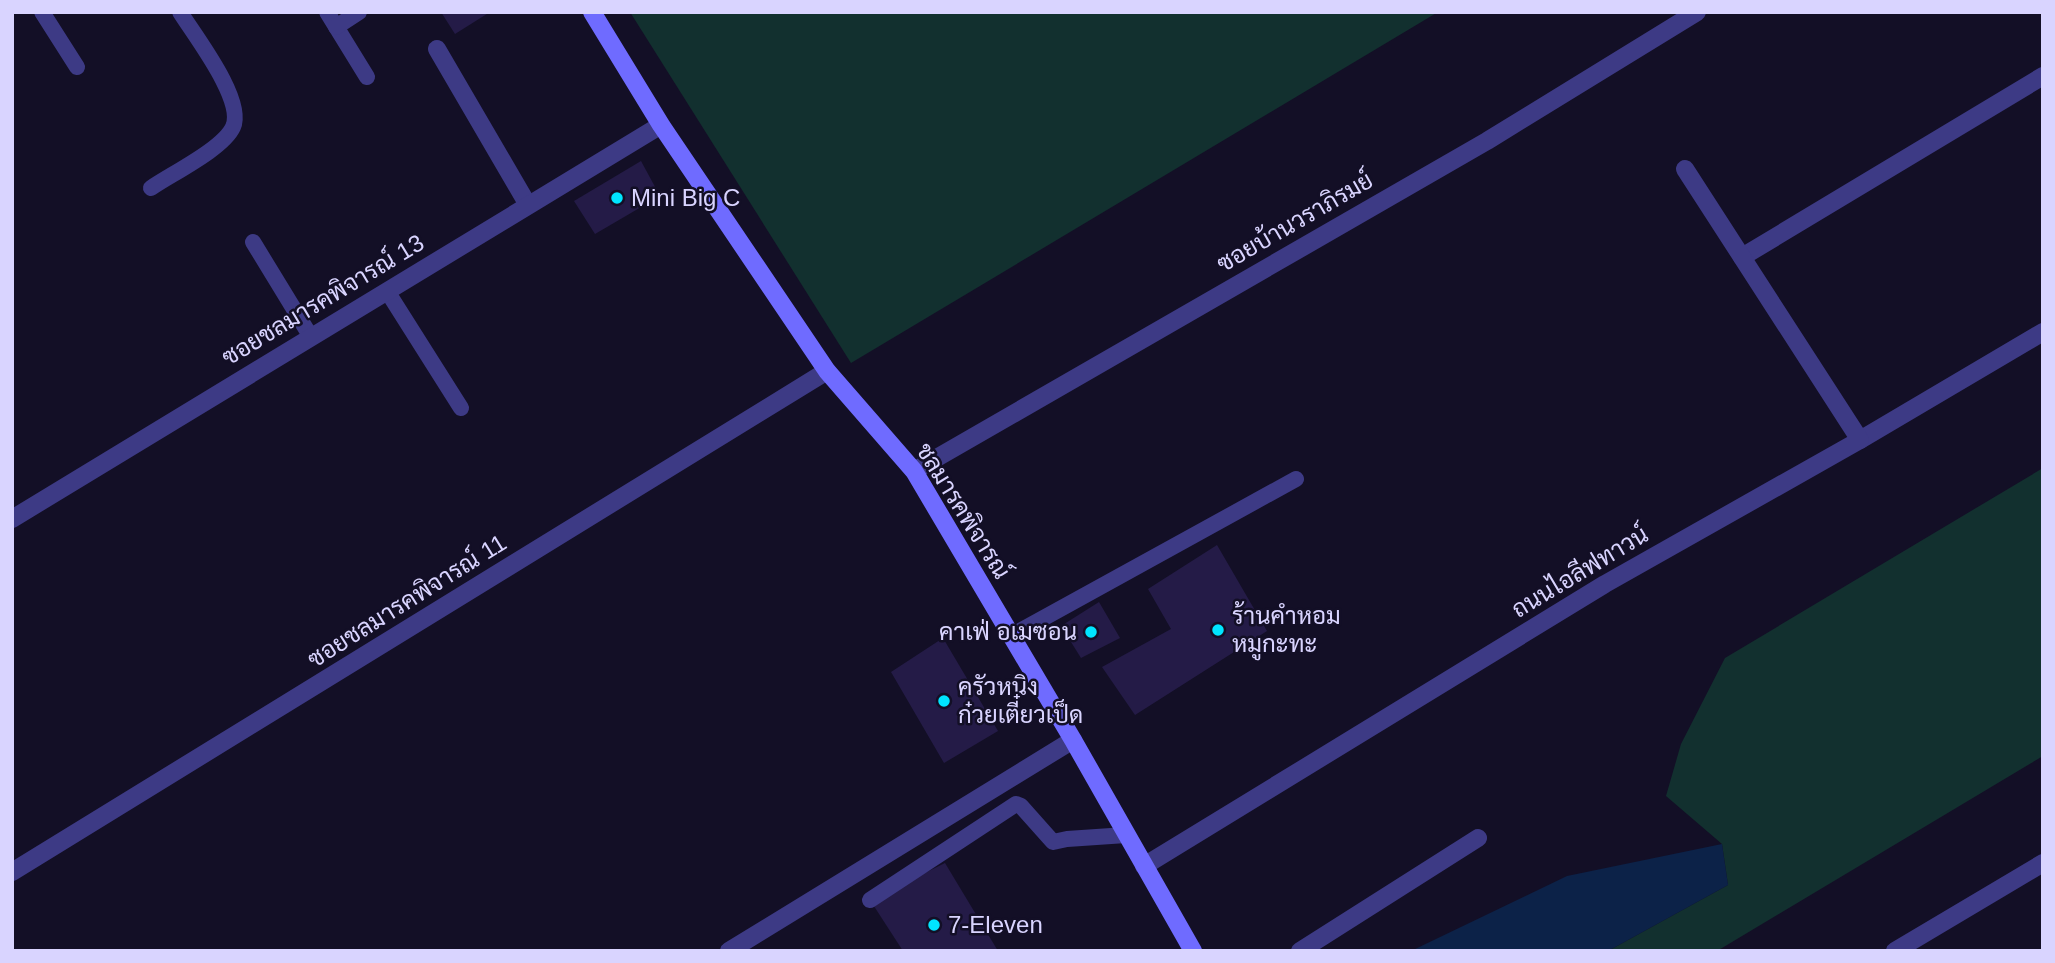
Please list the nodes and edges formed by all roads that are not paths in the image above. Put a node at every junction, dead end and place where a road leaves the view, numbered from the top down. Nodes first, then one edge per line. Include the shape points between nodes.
1 (42, 12) edge
2 (180, 12) edge
3 (327, 12) edge
4 (359, 12) edge
5 (592, 12) edge
6 (1697, 12) edge
7 (336, 27) junction
8 (437, 49) dead end
9 (77, 67) dead end
10 (2043, 76) edge
11 (367, 77) dead end
12 (661, 125) junction
13 (1685, 169) dead end
14 (151, 188) dead end
15 (528, 205) junction
16 (253, 242) dead end
17 (1742, 257) junction
18 (387, 290) junction
19 (2043, 332) edge
20 (311, 337) junction
21 (827, 371) junction
22 (461, 408) dead end
23 (1860, 440) junction
24 (914, 471) junction
25 (1296, 480) dead end
26 (12, 519) edge
27 (1011, 636) junction
28 (1073, 740) junction
29 (1126, 835) junction
30 (1478, 838) dead end
31 (2043, 863) edge
32 (1144, 866) junction
33 (12, 873) edge
34 (870, 900) dead end
35 (729, 951) edge
36 (1193, 951) edge
37 (1300, 951) edge
38 (1895, 951) edge

1 - 9 lane
2 - 14 lane via 237,111 233,128 218,144
3 - 7 lane
4 - 7 lane
5 - 12 street, ชลมารคพิจารณ์
6 - 24 street, ซอยบ้านวราภิรมย์ via 1487,141
7 - 11 lane
8 - 15 street
10 - 17 street
12 - 15 street, ซอยชลมารคพิจารณ์ 13
12 - 21 street, ชลมารคพิจารณ์
13 - 17 street
15 - 18 street, ซอยชลมารคพิจารณ์ 13
16 - 20 lane
17 - 23 street
18 - 20 street, ซอยชลมารคพิจารณ์ 13
18 - 22 lane
19 - 23 street, ถนนไอลีฟทาวน์
20 - 26 street, ซอยชลมารคพิจารณ์ 13
21 - 24 street, ชลมารคพิจารณ์
21 - 33 street, ซอยชลมารคพิจารณ์ 11
23 - 32 street, ถนนไอลีฟทาวน์ via 1605,584
24 - 27 street, ชลมารคพิจารณ์
25 - 27 lane
27 - 28 street, ชลมารคพิจารณ์
28 - 29 street, ชลมารคพิจารณ์
28 - 35 street
29 - 32 street, ชลมารคพิจารณ์
29 - 34 lane via 1053,842 1016,804
30 - 37 street
31 - 38 street
32 - 36 street, ชลมารคพิจารณ์

